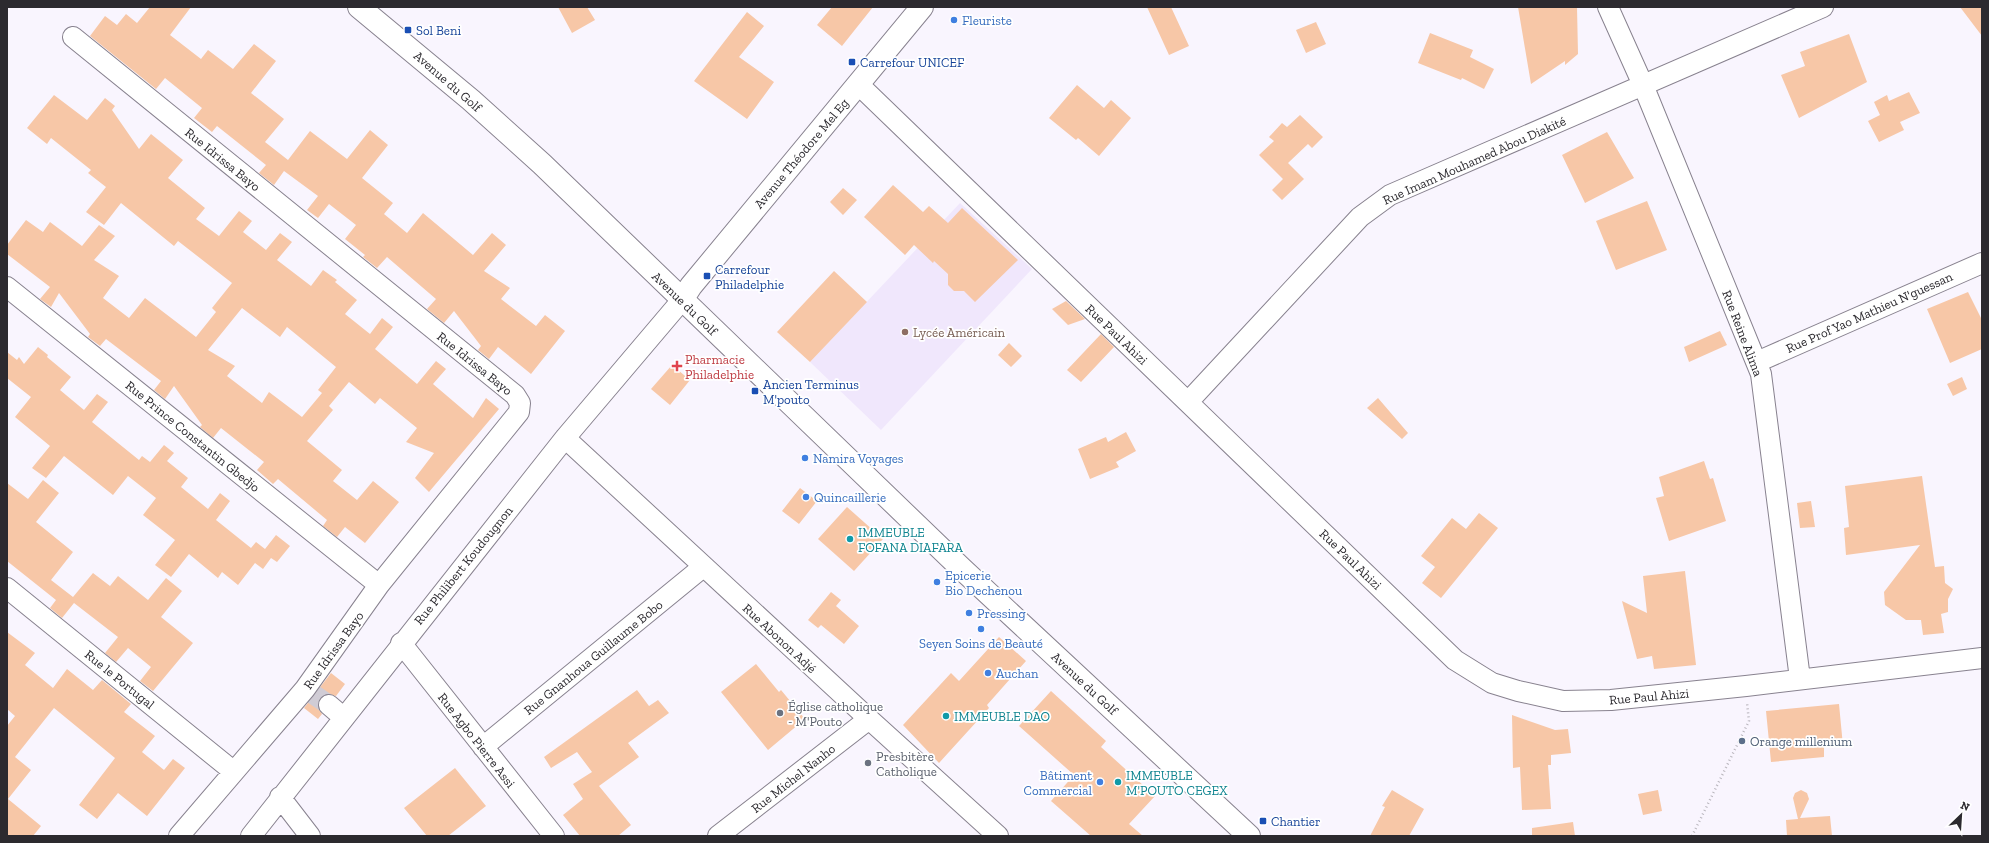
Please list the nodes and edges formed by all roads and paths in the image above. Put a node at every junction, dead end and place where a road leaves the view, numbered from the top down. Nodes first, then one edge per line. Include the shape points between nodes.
1 (359, 7) edge
2 (922, 7) edge
3 (1608, 7) edge
4 (1823, 7) edge
5 (73, 37) dead end
6 (858, 84) junction
7 (1643, 85) junction
8 (1982, 263) edge
9 (7, 287) edge
10 (682, 300) junction
11 (1757, 362) junction
12 (1188, 402) junction
13 (565, 438) junction
14 (703, 567) junction
15 (379, 585) junction
16 (7, 588) edge
17 (401, 643) junction
18 (1982, 658) edge
19 (1800, 679) junction
20 (1746, 686) junction
21 (869, 719) junction
22 (483, 747) junction
23 (233, 771) junction
24 (280, 797) junction
25 (1245, 835) edge
26 (179, 836) edge
27 (251, 836) edge
28 (310, 836) edge
29 (554, 836) edge
30 (718, 836) edge
31 (998, 836) edge
32 (1692, 836) edge

1 - 10 main road, Avenue du Golf via 471,100 542,164
2 - 6 main road, Avenue Théodore Mel Eg
3 - 7 street, Rue Reine Alima
4 - 7 street, Rue Imam Mouhamed Abou Diakité
5 - 15 street, Rue Idrissa Bayo via 518,399 519,412
6 - 10 main road, Avenue Théodore Mel Eg
6 - 12 street, Rue Paul Ahizi
7 - 11 street, Rue Reine Alima
7 - 12 street, Rue Imam Mouhamed Abou Diakité via 1390,195 1374,205
8 - 11 street, Rue Prof Yao Mathieu N'guessan
9 - 15 street, Rue Prince Constantin Gbedjo
10 - 13 street, Rue Philibert Koudougnon
10 - 25 main road, Avenue du Golf via 961,568
11 - 19 street, Rue Reine Alima via 1763,387
12 - 20 street, Rue Paul Ahizi via 1455,660 1492,682 1563,701 1611,700
13 - 14 street, Rue Abonon Adjé
13 - 17 street, Rue Philibert Koudougnon
14 - 21 street, Rue Abonon Adjé
14 - 22 street, Rue Gnanhoua Guillaume Bobo
15 - 23 street, Rue Idrissa Bayo via 308,690
16 - 23 street, Rue le Portugal
17 - 22 street, Rue Agbo Pierre Assi
17 - 24 street, Rue Philibert Koudougnon via 336,711
18 - 19 street, Rue Paul Ahizi
19 - 20 street, Rue Paul Ahizi
20 - 32 path via 1749,721
21 - 30 street, Rue Michel Nanho
21 - 31 street, Rue Abonon Adjé
22 - 29 street, Rue Agbo Pierre Assi
23 - 26 street, Rue Idrissa Bayo
24 - 27 street, Rue Philibert Koudougnon
24 - 28 street

